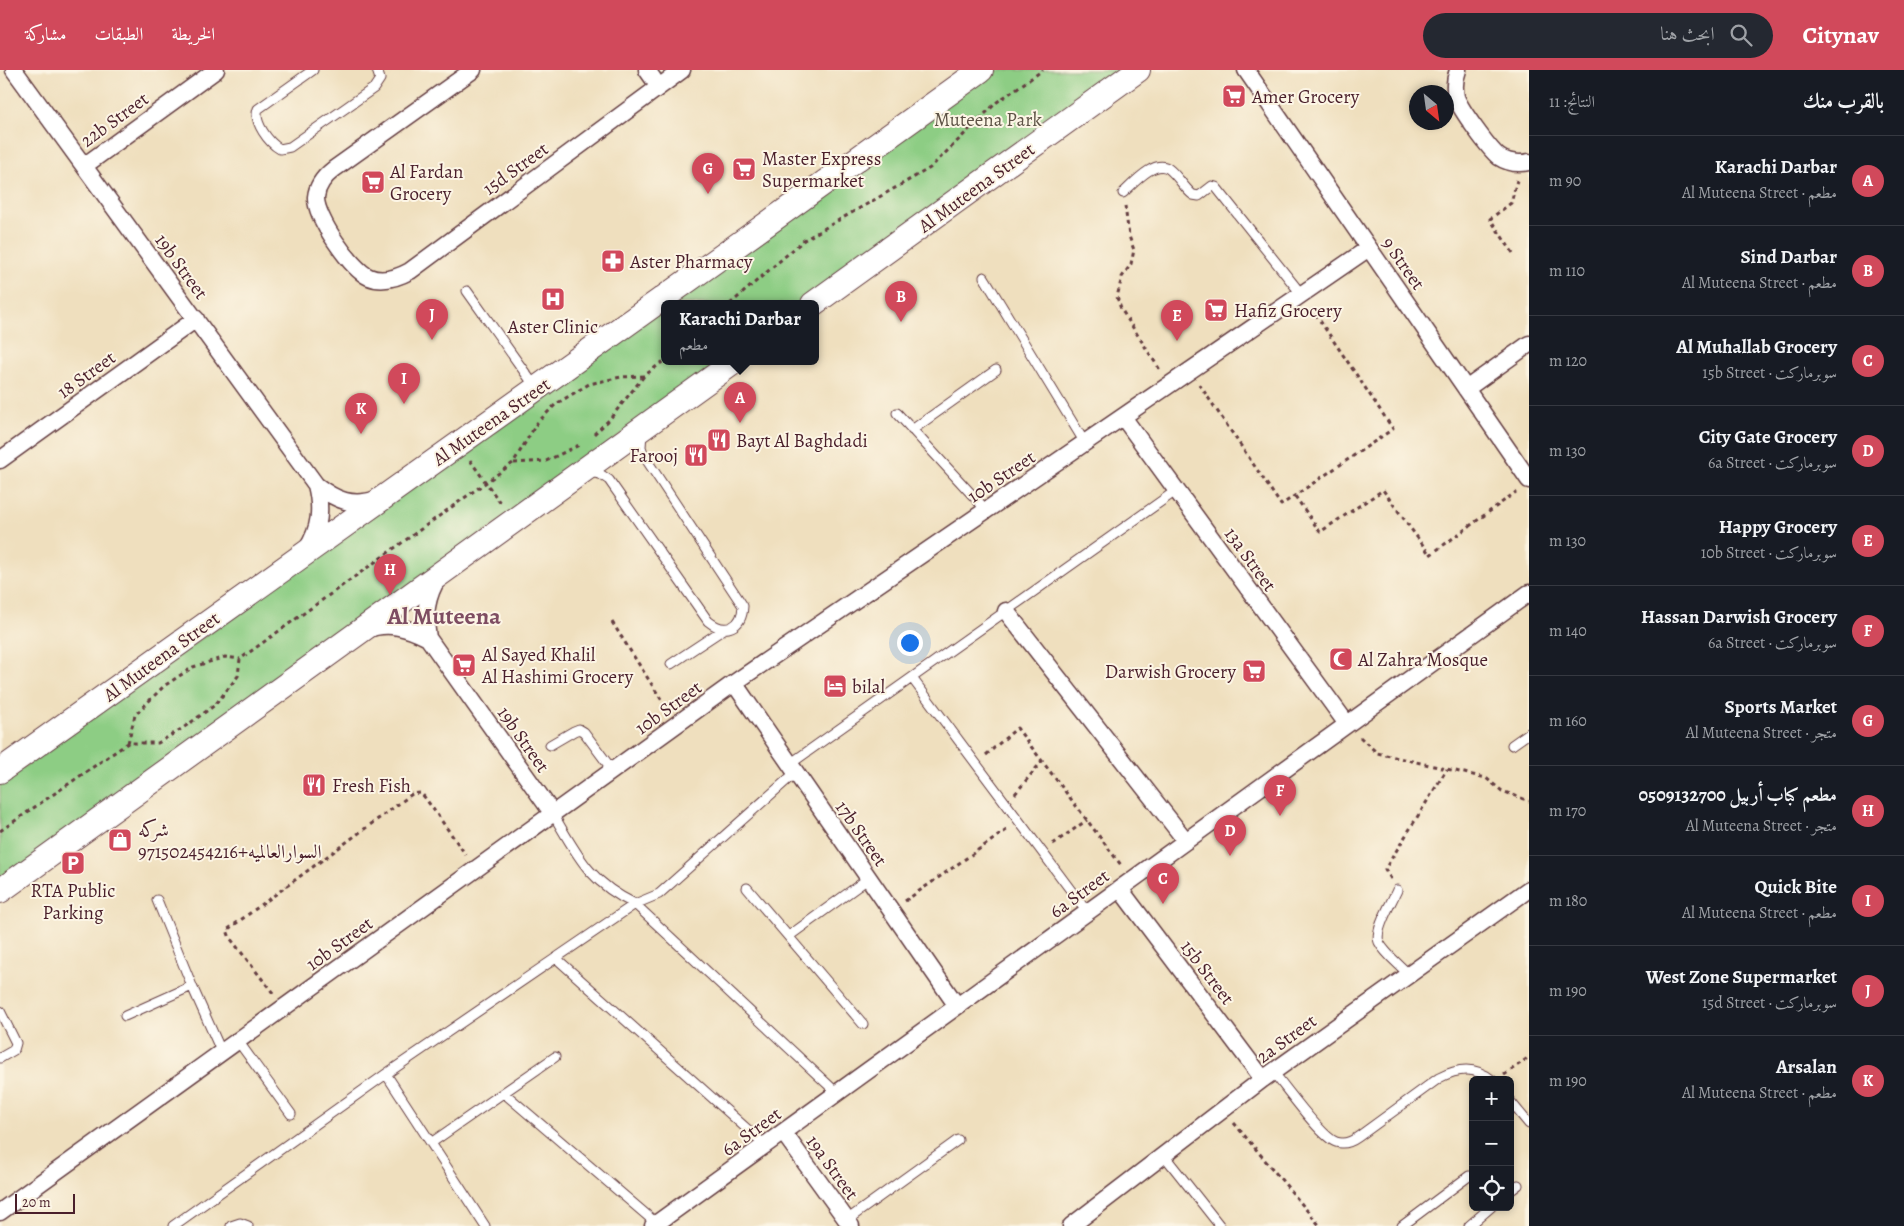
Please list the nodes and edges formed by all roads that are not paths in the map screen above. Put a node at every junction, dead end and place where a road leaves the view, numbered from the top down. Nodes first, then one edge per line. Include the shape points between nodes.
1 (14, 70) edge
2 (216, 70) edge
3 (313, 70) edge
4 (377, 70) edge
5 (473, 70) edge
6 (647, 70) edge
7 (682, 70) edge
8 (981, 70) edge
9 (1138, 70) edge
10 (1246, 70) edge
11 (1458, 70) edge
12 (659, 87) junction
13 (1525, 163) edge
14 (84, 166) junction
15 (1123, 193) road end
16 (1369, 248) junction
17 (984, 277) dead end
18 (467, 291) dead end
19 (1302, 294) junction
20 (819, 300) edge
21 (196, 319) junction
22 (1529, 344) edge
23 (730, 365) edge
24 (996, 370) dead end
25 (537, 388) junction
26 (1466, 389) junction
27 (897, 413) dead end
28 (1123, 417) junction
29 (644, 426) junction
30 (912, 430) junction
31 (1085, 443) junction
32 (0, 460) edge
33 (578, 473) junction
34 (1525, 484) edge
35 (316, 485) junction
36 (1176, 490) junction
37 (383, 497) junction
38 (987, 510) junction
39 (304, 553) junction
40 (442, 572) junction
41 (1529, 593) edge
42 (1006, 611) junction
43 (724, 629) junction
44 (354, 636) junction
45 (428, 638) junction
46 (671, 664) dead end
47 (912, 678) junction
48 (734, 683) junction
49 (1347, 724) junction
50 (1529, 733) edge
51 (550, 745) dead end
52 (1512, 745) dead end
53 (793, 768) junction
54 (0, 771) edge
55 (613, 771) junction
56 (553, 814) junction
57 (1186, 841) junction
58 (869, 878) junction
59 (1126, 884) junction
60 (747, 888) dead end
61 (1529, 889) edge
62 (1397, 890) road end
63 (0, 891) edge
64 (157, 900) dead end
65 (635, 904) junction
66 (1087, 912) junction
67 (789, 936) junction
68 (556, 958) junction
69 (1408, 975) junction
70 (192, 986) junction
71 (957, 1006) junction
72 (0, 1011) edge
73 (125, 1016) dead end
74 (864, 1024) dead end
75 (238, 1041) junction
76 (222, 1053) junction
77 (0, 1058) edge
78 (555, 1058) dead end
79 (386, 1074) junction
80 (1268, 1076) junction
81 (1488, 1076) edge
82 (504, 1093) junction
83 (837, 1093) junction
84 (1514, 1106) edge
85 (291, 1114) dead end
86 (1529, 1124) edge
87 (783, 1132) junction
88 (958, 1140) dead end
89 (431, 1143) junction
90 (765, 1145) junction
91 (1163, 1154) junction
92 (1469, 1176) dead end
93 (1518, 1185) dead end
94 (1514, 1188) edge
95 (1487, 1211) edge
96 (0, 1212) edge
97 (849, 1223) edge
98 (655, 1225) edge
99 (173, 1226) edge
100 (231, 1226) edge
101 (248, 1226) edge
102 (485, 1226) edge
103 (1071, 1226) edge
104 (1220, 1226) edge
105 (1402, 1226) edge
106 (1469, 1226) edge

1 - 14 street, 19b Street
2 - 14 street, 22b Street
3 - 4 lane via 258,109 258,122 280,149 290,147 374,88 380,80
5 - 12 street, 15d Street via 334,169 319,186 317,208 322,219 357,268 369,276 382,280 397,278 410,271
6 - 12 street
7 - 12 street, 15d Street
8 - 25 street, Al Muteena Street
9 - 20 street, Al Muteena Street
10 - 16 street, 9 Street
11 - 13 street via 1456,97 1462,109 1500,158
14 - 21 street, 19b Street
15 - 19 lane via 1150,169 1158,166 1168,168 1193,195 1199,196 1210,187 1216,187
16 - 19 street, 10b Street
16 - 26 street, 9 Street
17 - 31 lane
18 - 25 lane
19 - 28 street, 10b Street
21 - 32 street, 18 Street
21 - 35 street, 19b Street
22 - 26 street
23 - 29 street
24 - 30 lane
25 - 37 street, Al Muteena Street
26 - 34 street, 9 Street
27 - 30 lane
28 - 31 street, 10b Street
28 - 36 street, 13a Street
29 - 33 street
29 - 43 lane via 641,447 644,456 743,606 739,622
30 - 38 lane
31 - 38 street, 10b Street
33 - 40 street
33 - 43 lane via 600,474 609,480 708,621
35 - 37 street, 19b Street via 332,497 348,502 366,502
35 - 39 street, 19b Street via 320,521
36 - 42 lane
36 - 49 street, 13a Street
37 - 39 street, Al Muteena Street
38 - 48 street, 10b Street
39 - 54 street, Al Muteena Street
40 - 44 street
40 - 45 street via 426,604
41 - 49 street, 6a Street
42 - 47 lane
42 - 57 street
43 - 46 lane
44 - 45 street via 372,628 391,626 411,629
44 - 63 street
45 - 56 street, 19b Street
47 - 53 lane
47 - 66 lane
48 - 53 street, 17b Street
48 - 55 street, 10b Street
49 - 57 street, 6a Street
50 - 52 lane
51 - 55 lane via 579,729
53 - 58 street, 17b Street
53 - 65 lane via 659,894
55 - 56 street, 10b Street
56 - 65 lane via 594,878
56 - 75 street, 10b Street
57 - 59 street, 6a Street
58 - 67 lane
58 - 71 street, 17b Street
59 - 66 street, 6a Street
59 - 80 street, 15b Street
60 - 67 lane
61 - 69 street, 2a Street
62 - 69 lane via 1378,937
64 - 70 lane
65 - 68 lane
65 - 83 lane
66 - 71 street, 6a Street
67 - 74 lane
68 - 79 lane
68 - 90 lane
69 - 80 street, 2a Street
70 - 73 lane
70 - 76 lane
71 - 83 street, 6a Street
72 - 77 lane via 16,1043 14,1050
75 - 76 street, 10b Street
75 - 85 lane
76 - 96 street, 10b Street
78 - 82 lane
79 - 89 lane
79 - 99 lane
80 - 81 lane via 1325,1134 1344,1143 1358,1137 1450,1072 1474,1070
80 - 91 street, 2a Street
82 - 89 lane
82 - 98 lane
83 - 87 street, 6a Street
84 - 86 lane
87 - 90 street, 6a Street
87 - 97 street, 19a Street
88 - 97 lane
89 - 102 lane
90 - 98 street, 6a Street
91 - 103 street, 2a Street
91 - 104 lane
92 - 105 lane
93 - 94 lane
95 - 106 lane
100 - 101 lane via 240,1223

